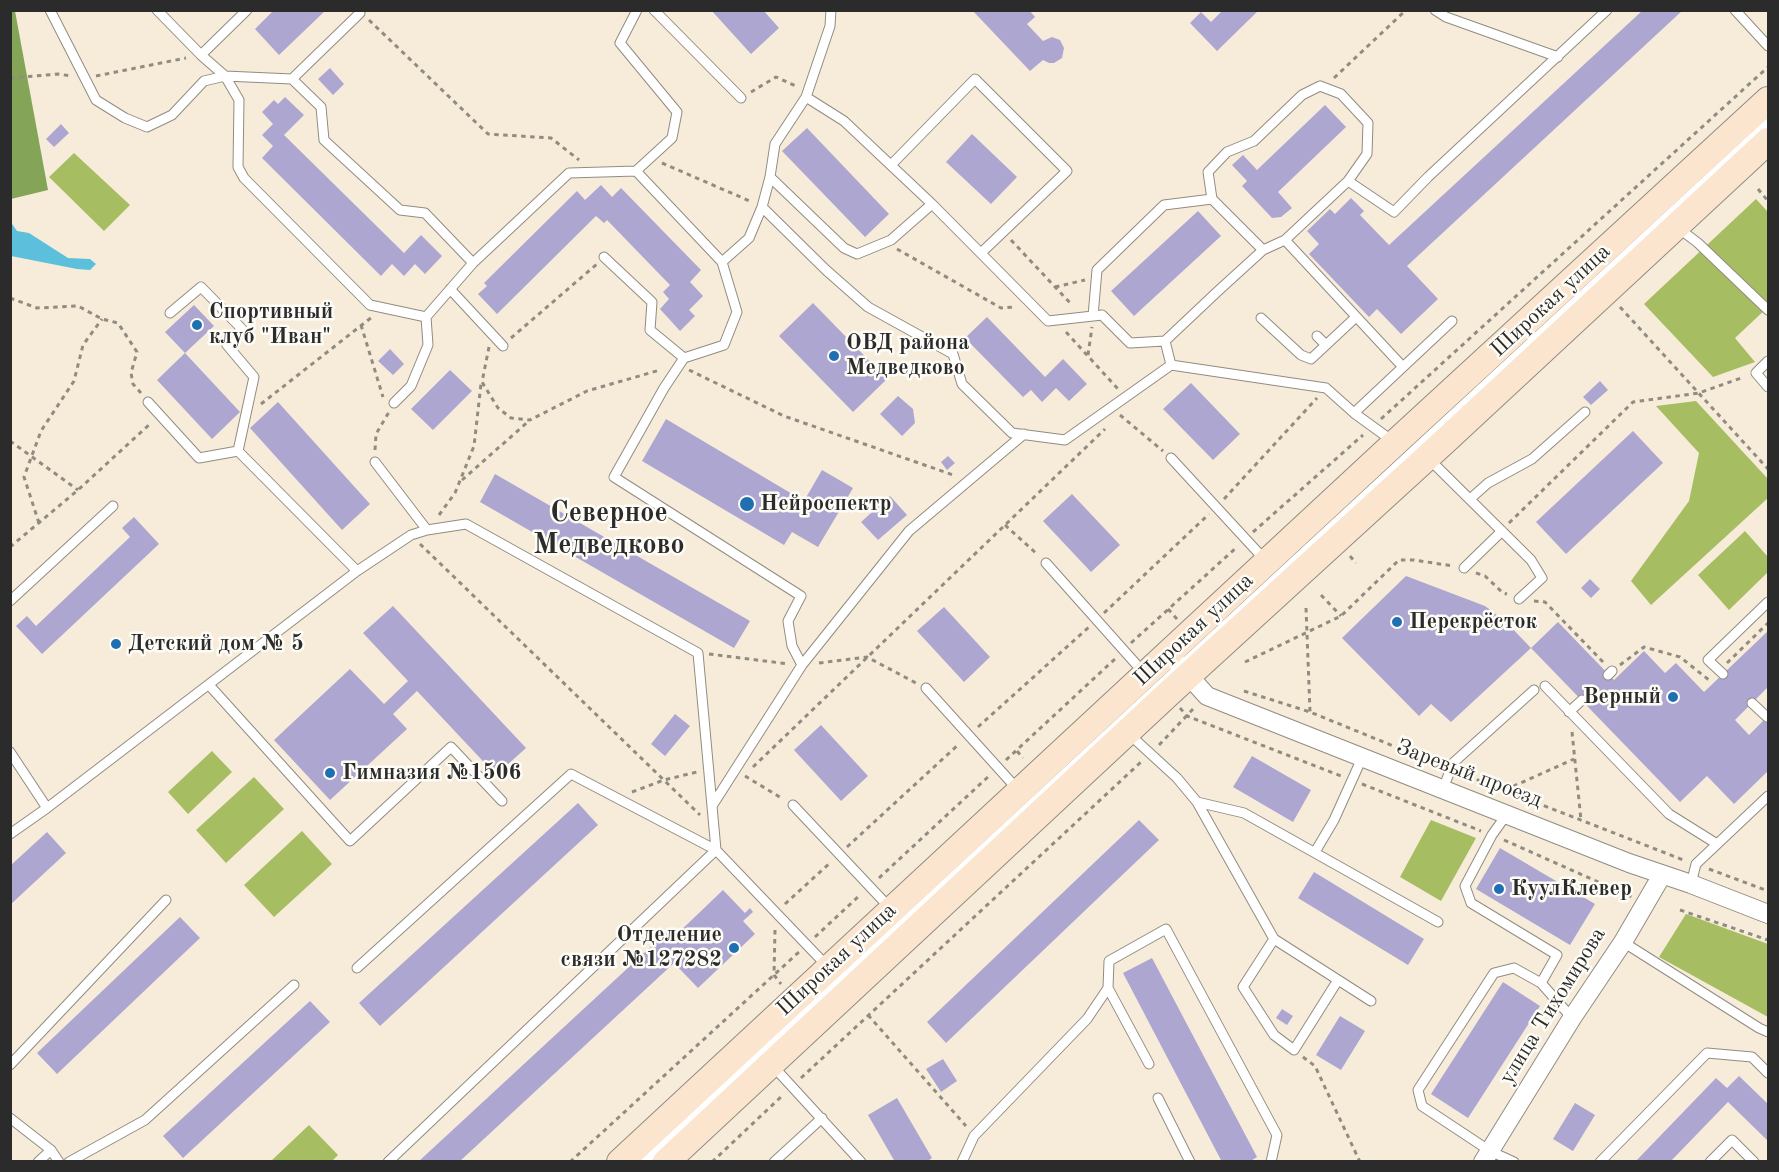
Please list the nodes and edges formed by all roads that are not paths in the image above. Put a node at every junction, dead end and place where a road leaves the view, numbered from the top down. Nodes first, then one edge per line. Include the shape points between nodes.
1 (50, 10) edge
2 (157, 10) edge
3 (247, 10) edge
4 (637, 10) edge
5 (654, 10) edge
6 (831, 10) edge
7 (1435, 10) edge
8 (1607, 10) edge
9 (1735, 10) edge
10 (360, 12) edge
11 (1768, 46) edge
12 (201, 55) junction
13 (1558, 57) junction
14 (225, 76) junction
15 (292, 79) junction
16 (807, 94) junction
17 (741, 98) road end
18 (1768, 100) edge
19 (1768, 123) edge
20 (1768, 141) edge
21 (891, 165) junction
22 (636, 171) junction
23 (770, 177) junction
24 (1348, 181) junction
25 (1212, 199) junction
26 (932, 204) junction
27 (762, 207) junction
28 (1677, 227) junction
29 (1285, 240) junction
30 (1263, 250) junction
31 (981, 253) junction
32 (1625, 254) junction
33 (604, 257) road end
34 (722, 262) junction
35 (473, 263) junction
36 (450, 290) junction
37 (1768, 310) edge
38 (170, 313) dead end
39 (426, 317) junction
40 (1088, 317) junction
41 (1356, 317) junction
42 (1261, 318) dead end
43 (1452, 321) dead end
44 (1317, 336) dead end
45 (1165, 341) junction
46 (1326, 345) junction
47 (503, 346) road end
48 (1768, 361) edge
49 (682, 362) junction
50 (1171, 365) junction
51 (1403, 368) junction
52 (1768, 387) edge
53 (148, 402) road end
54 (394, 402) road end
55 (1585, 412) dead end
56 (1354, 413) junction
57 (1024, 434) junction
58 (1395, 443) junction
59 (238, 452) junction
60 (1428, 457) junction
61 (1171, 458) road end
62 (375, 462) road end
63 (1470, 499) junction
64 (113, 506) dead end
65 (427, 530) junction
66 (1502, 531) junction
67 (1268, 562) junction
68 (1046, 563) road end
69 (1464, 568) road end
70 (357, 571) junction
71 (1519, 598) dead end
72 (10, 601) edge
73 (1768, 603) edge
74 (802, 665) junction
75 (1179, 665) junction
76 (1721, 672) road end
77 (1145, 675) junction
78 (209, 685) junction
79 (1545, 686) dead end
80 (926, 688) dead end
81 (1534, 690) dead end
82 (1582, 700) dead end
83 (1752, 703) dead end
84 (1569, 712) junction
85 (1767, 717) edge
86 (1127, 733) junction
87 (10, 752) edge
88 (1362, 758) junction
89 (1443, 789) junction
90 (1019, 791) junction
91 (1768, 796) edge
92 (502, 801) dead end
93 (1197, 802) junction
94 (793, 805) road end
95 (712, 806) junction
96 (47, 808) junction
97 (1507, 813) junction
98 (10, 834) edge
99 (1718, 844) junction
100 (716, 850) junction
101 (1315, 852) junction
102 (1662, 874) junction
103 (1691, 884) junction
104 (166, 900) dead end
105 (891, 910) junction
106 (1768, 914) edge
107 (1438, 922) dead end
108 (1274, 939) junction
109 (1623, 942) junction
110 (357, 968) dead end
111 (1338, 980) junction
112 (836, 983) junction
113 (1540, 983) junction
114 (294, 985) dead end
115 (1108, 988) junction
116 (1371, 1001) dead end
117 (1572, 1018) junction
118 (1768, 1032) edge
119 (773, 1047) junction
120 (1149, 1064) dead end
121 (10, 1065) edge
122 (1768, 1073) edge
123 (1158, 1098) dead end
124 (10, 1118) edge
125 (822, 1118) junction
126 (51, 1150) junction
127 (1487, 1156) edge
128 (38, 1161) edge
129 (59, 1161) edge
130 (69, 1161) edge
131 (388, 1161) edge
132 (620, 1161) edge
133 (644, 1161) edge
134 (666, 1161) edge
135 (774, 1161) edge
136 (861, 1161) edge
137 (962, 1161) edge
138 (1190, 1161) edge
139 (1271, 1161) edge
140 (1514, 1161) edge
141 (1600, 1161) edge
142 (1710, 1161) edge
143 (1754, 1161) edge

1 - 14 lane via 96,100 147,127 171,115 204,81
2 - 12 lane
3 - 12 lane
4 - 22 lane via 620,43 677,112 672,138
5 - 17 lane
6 - 16 lane via 830,26
7 - 13 lane
8 - 13 lane
9 - 11 lane
10 - 15 lane
12 - 14 lane
13 - 24 lane via 1394,212
14 - 15 lane
14 - 39 lane via 239,100 238,167 244,178 370,305
15 - 35 lane via 321,106 324,140 400,210 425,213
16 - 21 lane via 844,121
16 - 23 lane via 775,144
18 - 32 main road, Широкая улица
19 - 32 lane, Широкая улица
20 - 28 main road, Широкая улица
21 - 26 lane
21 - 31 lane via 975,79 1067,171
22 - 34 lane
22 - 35 lane via 569,173
23 - 26 lane via 844,248 858,254 891,240
23 - 27 lane
24 - 25 lane via 1367,154 1368,123 1341,94 1320,86 1302,95 1254,141 1227,152 1208,172
24 - 29 lane
25 - 30 lane
25 - 40 lane via 1164,205 1097,270
26 - 31 lane
27 - 34 lane via 748,238
27 - 57 lane via 868,307 952,354 962,384 1012,433
28 - 32 main road, Широкая улица
28 - 37 lane
29 - 30 lane
29 - 41 lane
30 - 45 lane
31 - 40 lane via 1048,321
32 - 58 main road, Широкая улица
32 - 60 main road, Широкая улица
32 - 75 lane, Широкая улица
33 - 49 lane via 652,303 650,330
34 - 49 lane via 736,312 724,345
35 - 36 lane
36 - 39 lane
36 - 47 lane
38 - 59 lane via 201,287 242,329 227,345 254,376
39 - 54 lane via 428,345 411,386
40 - 45 lane via 1102,315 1130,343
41 - 46 lane
41 - 51 lane
42 - 46 lane via 1301,355 1311,359
43 - 51 lane
44 - 46 lane
45 - 50 lane
48 - 52 lane via 1756,374
49 - 74 lane via 614,477 801,596 788,621 792,646
50 - 56 lane via 1326,388
50 - 57 lane via 1065,440
51 - 56 lane
53 - 59 lane via 199,458
55 - 63 lane via 1532,459 1488,483
56 - 58 lane
57 - 74 lane via 909,531
58 - 67 main road, Широкая улица
59 - 70 lane
60 - 63 lane
60 - 75 main road, Широкая улица
61 - 67 lane
62 - 65 lane
63 - 66 lane
64 - 72 lane
65 - 70 lane via 411,535
65 - 95 lane via 466,524 698,653
66 - 69 lane
66 - 71 lane via 1531,560 1542,578
67 - 75 main road, Широкая улица
68 - 77 lane
70 - 78 lane
73 - 76 lane via 1708,660
74 - 95 lane
75 - 77 main road, Широкая улица
75 - 86 main road, Широкая улица
75 - 88 street, Заревый проезд via 1207,696
75 - 112 lane, Широкая улица
77 - 90 main road, Широкая улица
78 - 92 lane via 350,841 451,747
78 - 96 lane
79 - 84 lane
80 - 90 lane
81 - 89 lane via 1453,763
82 - 84 lane
83 - 85 lane
84 - 99 lane via 1669,814
86 - 93 lane via 1177,778
86 - 112 main road, Широкая улица
87 - 96 lane
88 - 89 street, Заревый проезд
88 - 101 lane
89 - 97 street, Заревый проезд
90 - 105 main road, Широкая улица
91 - 99 lane
93 - 101 lane via 1244,813
93 - 108 lane
94 - 105 lane
95 - 100 lane
96 - 98 lane
97 - 102 street, Заревый проезд
97 - 113 lane via 1465,886 1471,903 1557,955
99 - 103 lane via 1696,864
100 - 110 lane via 571,774
100 - 112 lane via 807,944
100 - 131 lane
101 - 107 lane
102 - 103 street, Заревый проезд
102 - 109 street, улица Тихомирова
103 - 106 street, Заревый проезд
104 - 121 lane
105 - 112 main road, Широкая улица
108 - 111 lane
108 - 111 lane via 1243,987 1274,1035 1294,1050
109 - 117 street, улица Тихомирова
109 - 118 lane
111 - 116 lane
112 - 119 main road, Широкая улица
113 - 117 lane
113 - 127 lane via 1514,968 1494,973 1418,1090 1422,1106
114 - 130 lane via 145,1119
115 - 120 lane
115 - 137 lane via 1087,1019 974,1136
115 - 139 lane via 1109,961 1166,929 1277,1135
117 - 127 street, улица Тихомирова
119 - 125 lane via 792,1087
119 - 132 main road, Широкая улица
119 - 133 lane, Широкая улица
119 - 134 main road, Широкая улица
122 - 141 lane via 1752,1057 1707,1053
123 - 138 lane
124 - 126 lane
125 - 135 lane
125 - 136 lane
126 - 128 lane
126 - 129 lane
127 - 140 lane
142 - 143 lane via 1732,1140

